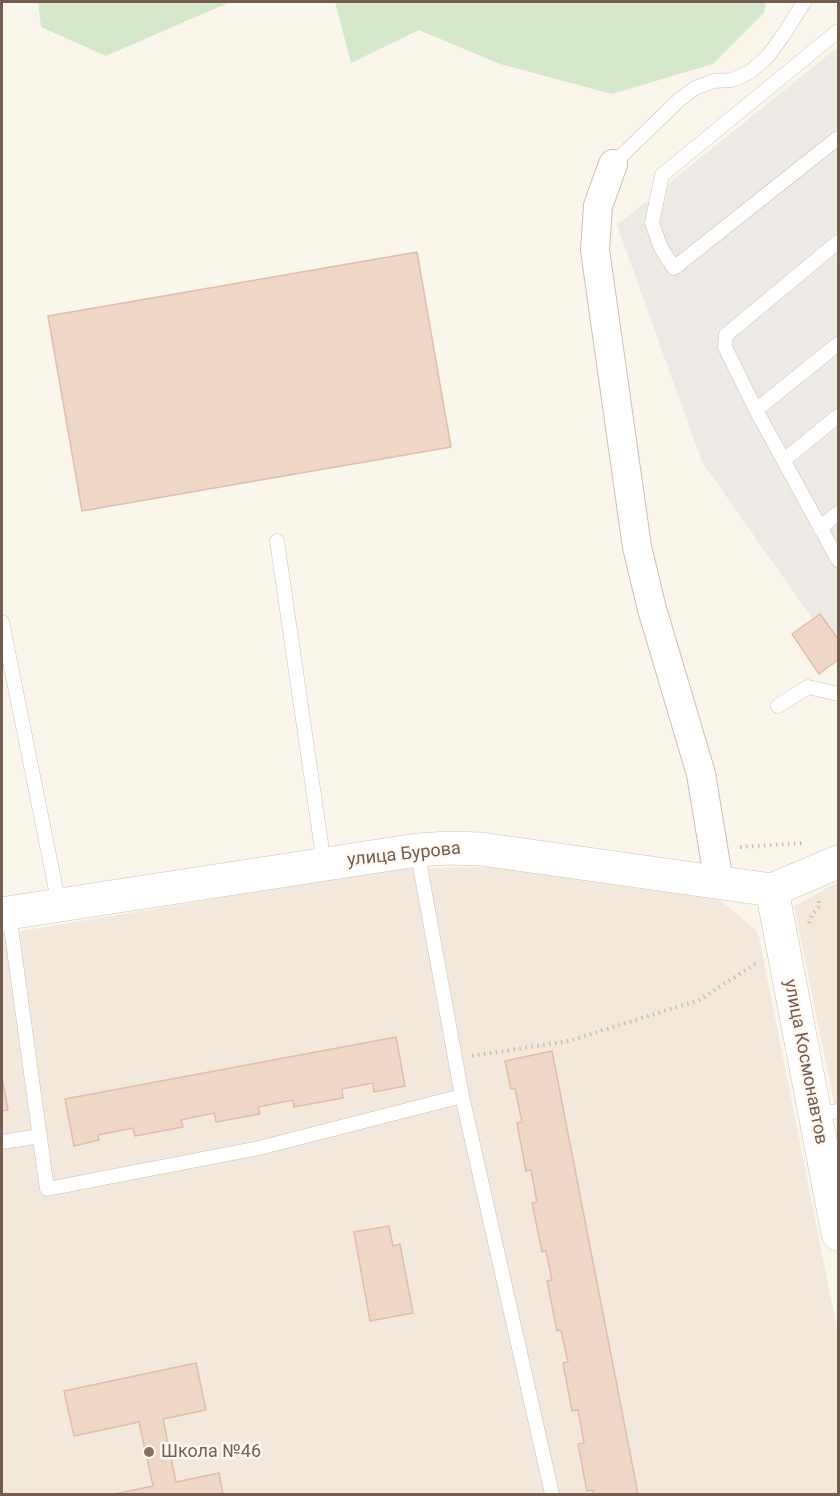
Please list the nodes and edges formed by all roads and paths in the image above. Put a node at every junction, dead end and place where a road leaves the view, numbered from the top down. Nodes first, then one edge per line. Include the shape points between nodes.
1 (804, 2) edge
2 (838, 31) edge
3 (838, 138) edge
4 (613, 164) joint
5 (838, 242) edge
6 (838, 344) edge
7 (756, 410) junction
8 (838, 416) edge
9 (784, 460) junction
10 (838, 513) edge
11 (820, 528) junction
12 (277, 541) dead end
13 (838, 560) edge
14 (2, 622) edge
15 (838, 694) edge
16 (778, 706) dead end
17 (811, 841) dead end
18 (714, 848) junction
19 (417, 850) junction
20 (324, 864) junction
21 (824, 868) edge
22 (719, 883) junction
23 (772, 890) junction
24 (59, 905) junction
25 (5, 913) edge
26 (808, 924) dead end
27 (785, 956) junction
28 (455, 1058) junction
29 (462, 1096) junction
30 (827, 1113) edge
31 (40, 1136) junction
32 (2, 1142) edge
33 (838, 1233) edge
34 (552, 1494) edge

1 - 4 lane via 768,56 750,72 695,88
2 - 3 lane via 662,175 652,223 661,249 674,268
4 - 18 street via 598,206 596,250 637,547 701,774
5 - 7 lane via 726,335 724,347
6 - 7 lane
7 - 9 lane
8 - 9 lane
9 - 11 lane
10 - 11 lane
11 - 13 lane
12 - 20 lane
14 - 24 lane
15 - 16 lane via 808,687
17 - 18 path
18 - 22 street
19 - 20 main road, улица Бурова
19 - 22 main road, улица Бурова via 481,849
19 - 28 lane
20 - 24 main road, улица Бурова
21 - 23 main road
21 - 26 path via 820,906
22 - 23 main road, улица Бурова
23 - 27 main road, улица Космонавтов
24 - 25 main road, улица Бурова
25 - 31 lane
27 - 28 path via 755,964 699,1000 569,1041
27 - 30 main road, улица Космонавтов
28 - 29 lane
29 - 31 lane via 259,1148 47,1189
29 - 34 lane
30 - 33 main road, улица Космонавтов
31 - 32 lane

